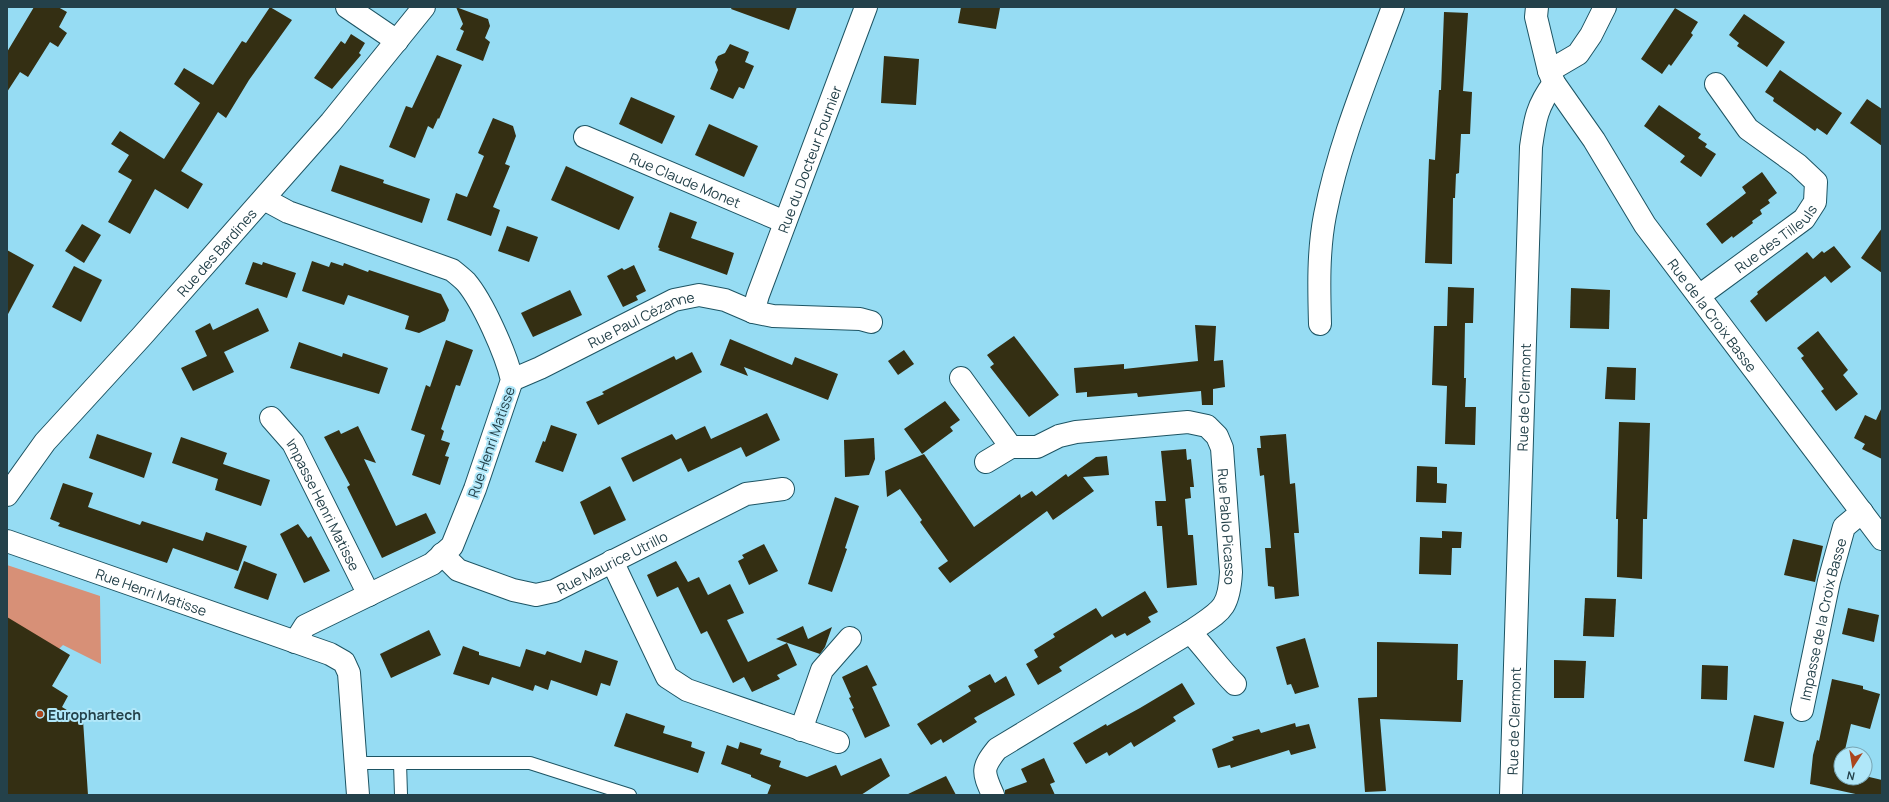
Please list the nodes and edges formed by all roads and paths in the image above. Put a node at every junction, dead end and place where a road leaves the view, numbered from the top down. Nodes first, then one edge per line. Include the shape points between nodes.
1 (347, 7) edge
2 (424, 7) edge
3 (866, 7) edge
4 (1393, 7) edge
5 (1537, 7) edge
6 (1605, 7) edge
7 (397, 41) junction
8 (1552, 77) junction
9 (1716, 84) dead end
10 (585, 137) dead end
11 (264, 199) junction
12 (785, 222) junction
13 (1699, 296) junction
14 (753, 312) junction
15 (871, 322) dead end
16 (1320, 324) dead end
17 (961, 378) dead end
18 (512, 380) junction
19 (271, 418) dead end
20 (1011, 447) junction
21 (986, 462) dead end
22 (783, 489) dead end
23 (7, 495) edge
24 (1862, 512) junction
25 (1882, 539) edge
26 (7, 541) edge
27 (442, 554) junction
28 (612, 562) junction
29 (369, 595) junction
30 (1190, 632) junction
31 (850, 638) dead end
32 (295, 642) junction
33 (1235, 684) dead end
34 (1802, 710) dead end
35 (801, 730) junction
36 (838, 742) dead end
37 (356, 763) junction
38 (400, 763) junction
39 (358, 795) edge
40 (401, 795) edge
41 (630, 795) edge
42 (992, 795) edge
43 (1511, 795) edge

1 - 7 street
2 - 7 street, Rue des Bardines
3 - 12 street, Rue du Docteur Fournier
4 - 16 street via 1346,135 1325,216 1319,272
5 - 8 street via 1536,17
6 - 8 street via 1578,54
7 - 11 street, Rue des Bardines
8 - 13 street, Rue de la Croix Basse via 1594,140 1645,225
8 - 43 street, Rue de Clermont via 1534,120 1531,147
9 - 13 street, Rue des Tilleuls via 1748,129 1798,165 1816,182 1815,202 1804,219
10 - 12 street, Rue Claude Monet
11 - 18 street, Rue Henri Matisse via 288,212 452,270 475,294 508,362
11 - 23 street, Rue des Bardines via 45,442
12 - 14 street, Rue du Docteur Fournier
13 - 24 street, Rue de la Croix Basse
14 - 15 street, Rue Paul Cézanne via 773,316 860,319
14 - 18 street, Rue Paul Cézanne via 725,300 699,295 674,300
17 - 20 street
18 - 27 street, Rue Henri Matisse via 475,489 452,546
19 - 29 street, Impasse Henri Matisse via 293,443
20 - 21 street
20 - 30 street, Rue Pablo Picasso via 1037,447 1059,436 1076,432 1188,422 1207,426 1217,436 1222,448 1231,572 1230,590 1226,605
22 - 28 street, Rue Maurice Utrillo via 746,494
24 - 25 street, Rue de la Croix Basse
24 - 34 street, Impasse de la Croix Basse via 1844,527 1829,581
26 - 32 street, Rue Henri Matisse
27 - 28 street, Rue Maurice Utrillo via 458,570 513,590 536,595 554,591
27 - 29 street, Rue Henri Matisse via 432,564
28 - 35 street via 667,677 687,690
29 - 32 street, Rue Henri Matisse via 305,626
30 - 33 street
30 - 42 street, Rue Pablo Picasso via 997,749 986,762 984,776
31 - 35 street via 822,670
32 - 37 street, Rue Henri Matisse via 330,654 344,662 350,673
35 - 36 street
37 - 38 lane
37 - 39 street, Rue Henri Matisse
38 - 40 lane
38 - 41 lane via 530,763

